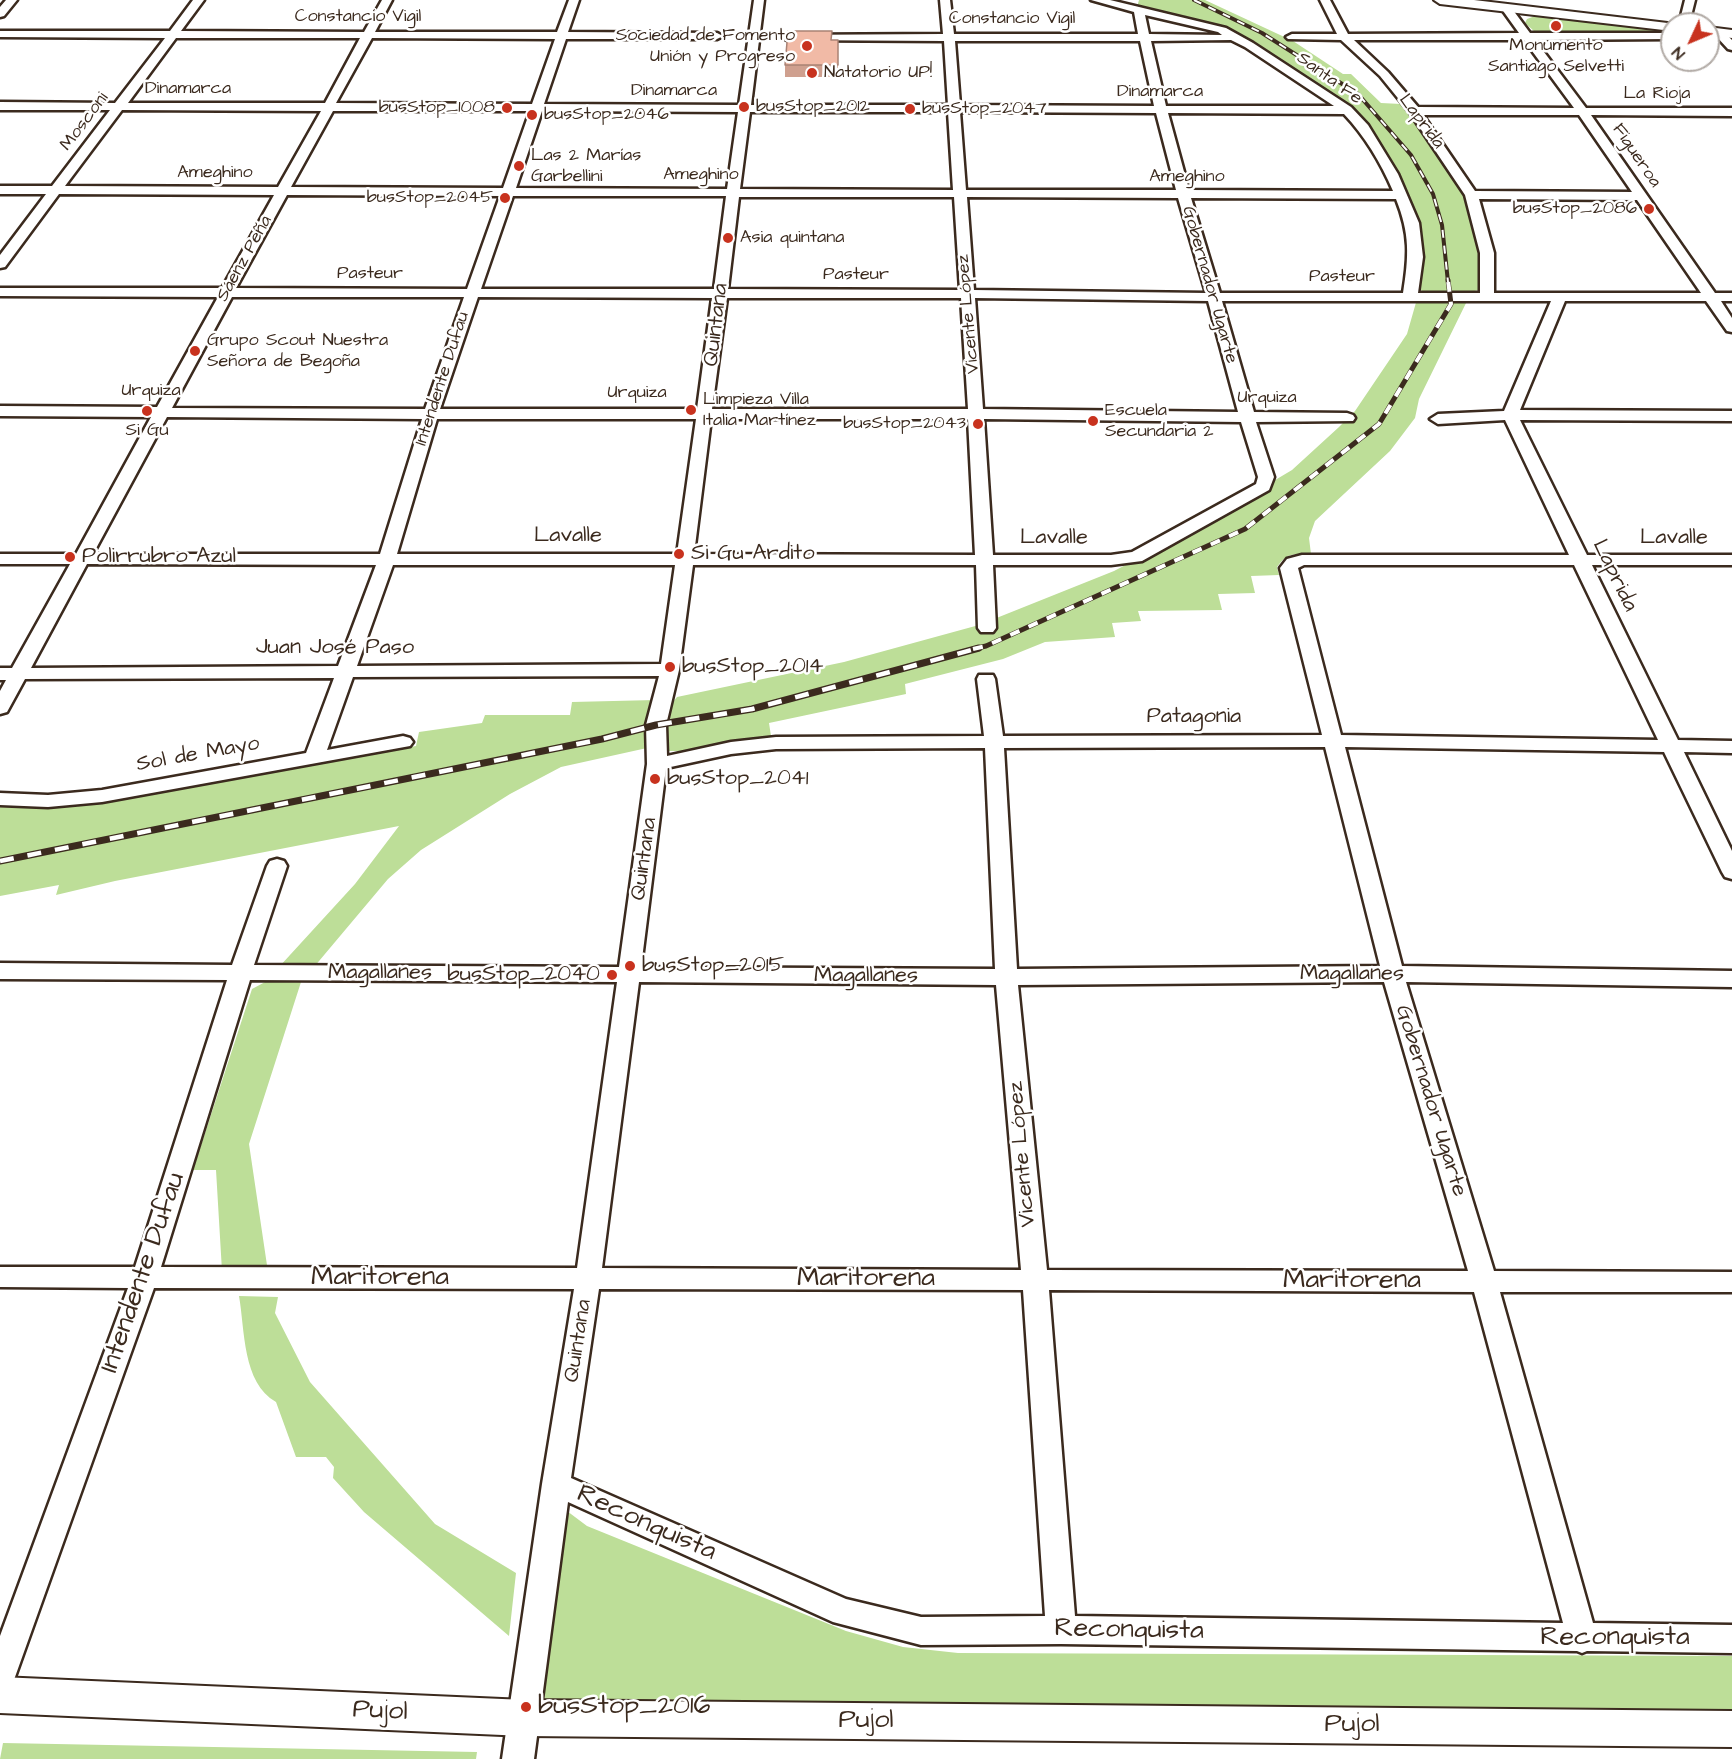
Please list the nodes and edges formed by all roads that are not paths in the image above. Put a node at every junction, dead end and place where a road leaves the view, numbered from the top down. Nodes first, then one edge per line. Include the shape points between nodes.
1 (12, 0) edge
2 (199, 0) edge
3 (387, 0) edge
4 (574, 0) edge
5 (759, 0) edge
6 (945, 0) edge
7 (1096, 0) edge
8 (1325, 0) edge
9 (1440, 0) edge
10 (1502, 5) edge
11 (1138, 10) junction
12 (0, 14) edge
13 (1660, 25) edge
14 (0, 34) edge
15 (173, 35) junction
16 (368, 35) junction
17 (561, 35) junction
18 (717, 36) dead end
19 (1526, 36) junction
20 (1660, 36) edge
21 (1720, 36) edge
22 (788, 37) edge
23 (949, 37) junction
24 (1292, 37) dead end
25 (1344, 37) junction
26 (1144, 38) junction
27 (1236, 38) junction
28 (1732, 47) edge
29 (0, 106) edge
30 (119, 107) junction
31 (328, 108) junction
32 (534, 109) junction
33 (954, 109) junction
34 (744, 110) junction
35 (1162, 110) junction
36 (1347, 110) junction
37 (1415, 111) junction
38 (1583, 112) junction
39 (1732, 112) edge
40 (0, 190) edge
41 (57, 190) junction
42 (282, 192) junction
43 (507, 192) junction
44 (732, 193) junction
45 (960, 193) junction
46 (1182, 195) junction
47 (1402, 195) junction
48 (1471, 195) junction
49 (1640, 196) junction
50 (0, 264) edge
51 (0, 292) edge
52 (226, 293) junction
53 (472, 294) junction
54 (966, 294) junction
55 (721, 295) junction
56 (1410, 296) junction
57 (1560, 296) junction
58 (1214, 297) junction
59 (1487, 297) junction
60 (1712, 297) junction
61 (1732, 297) edge
62 (1732, 328) edge
63 (163, 410) junction
64 (0, 411) edge
65 (706, 412) junction
66 (431, 414) junction
67 (977, 414) junction
68 (1510, 415) junction
69 (1732, 416) edge
70 (1246, 418) junction
71 (1347, 418) dead end
72 (1438, 419) dead end
73 (1136, 557) joint
74 (82, 558) junction
75 (387, 558) junction
76 (0, 559) edge
77 (685, 560) junction
78 (1579, 560) junction
79 (1732, 560) edge
80 (984, 561) junction
81 (1293, 563) joint
82 (987, 628) dead end
83 (670, 670) junction
84 (347, 671) junction
85 (8, 674) edge
86 (986, 679) dead end
87 (0, 708) edge
88 (994, 741) junction
89 (1335, 741) junction
90 (403, 742) dead end
91 (1671, 747) junction
92 (1732, 747) edge
93 (314, 758) junction
94 (657, 765) junction
95 (0, 799) edge
96 (277, 866) dead end
97 (1732, 872) edge
98 (0, 971) edge
99 (241, 972) junction
100 (1392, 974) junction
101 (629, 975) junction
102 (1006, 977) junction
103 (1732, 979) edge
104 (0, 1277) edge
105 (145, 1277) junction
106 (588, 1278) junction
107 (1035, 1280) junction
108 (1484, 1281) junction
109 (1732, 1282) edge
110 (556, 1484) junction
111 (1061, 1630) junction
112 (1582, 1639) junction
113 (1732, 1639) edge
114 (0, 1677) edge
115 (0, 1695) edge
116 (525, 1718) junction
117 (1732, 1729) edge
118 (518, 1759) edge

1 - 12 street
2 - 15 street, Mosconi
3 - 16 street, Sáenz Peña
4 - 17 street, Intendente Dufau
5 - 34 street, Quintana
6 - 23 street, Vicente López
7 - 11 street, Santa Fe
8 - 25 street, Laprida
9 - 10 main road
10 - 13 main road
10 - 19 street, Figueroa
11 - 26 street, Gobernador Ugarte
11 - 27 street, Santa Fe via 1196,22
14 - 15 street, Constancio Vigil
15 - 16 street, Constancio Vigil
15 - 30 street, Mosconi
16 - 17 street, Constancio Vigil
16 - 31 street, Sáenz Peña
17 - 18 street, Constancio Vigil
17 - 32 street, Intendente Dufau
19 - 20 street
19 - 25 street
19 - 38 street, Figueroa
21 - 28 street
22 - 23 street, Constancio Vigil
23 - 26 street, Constancio Vigil
23 - 33 street, Vicente López
24 - 25 street
25 - 37 street, Laprida
26 - 27 street, Constancio Vigil
26 - 35 street, Gobernador Ugarte
27 - 36 street, Santa Fe
29 - 30 street, Dinamarca
30 - 31 street, Dinamarca
30 - 41 street, Mosconi
31 - 32 street, Dinamarca
31 - 42 street, Sáenz Peña
32 - 34 street, Dinamarca
32 - 43 street, Intendente Dufau
33 - 34 street, Dinamarca
33 - 35 street, Dinamarca
33 - 45 street, Vicente López
34 - 44 street, Quintana
35 - 36 street, Dinamarca
35 - 46 street, Gobernador Ugarte
36 - 47 street, Santa Fe via 1364,128
37 - 38 street
37 - 48 street, Laprida
38 - 39 street, La Rioja
38 - 49 street, Figueroa
40 - 41 street, Ameghino
41 - 42 street, Ameghino
41 - 50 street, Mosconi
42 - 43 street, Ameghino
42 - 52 street, Sáenz Peña
43 - 44 street, Ameghino
43 - 53 street, Intendente Dufau
44 - 45 street, Ameghino
44 - 55 street, Quintana
45 - 46 street, Ameghino
45 - 54 street, Vicente López
46 - 47 street, Ameghino
46 - 58 street, Gobernador Ugarte
47 - 56 street, Santa Fe via 1412,223 1416,257
48 - 49 street
48 - 59 street, Laprida via 1487,253
49 - 60 street, Figueroa
51 - 52 street, Pasteur
52 - 53 street, Pasteur
52 - 63 street, Sáenz Peña
53 - 55 street, Pasteur
53 - 66 street, Intendente Dufau
54 - 55 street, Pasteur
54 - 58 street, Pasteur
54 - 67 street, Vicente López
55 - 65 street, Quintana
56 - 58 street, Pasteur
56 - 59 street, Pasteur
57 - 59 street, Pasteur
57 - 60 street, Pasteur
57 - 68 street
58 - 70 street, Gobernador Ugarte
60 - 61 street, Pasteur
60 - 62 street, Figueroa
63 - 64 street, Urquiza
63 - 66 street, Urquiza
63 - 74 street, Sáenz Peña
65 - 66 street, Urquiza
65 - 67 street, Urquiza
65 - 77 street, Quintana
66 - 75 street, Intendente Dufau
67 - 70 street, Urquiza
67 - 80 street, Vicente López
68 - 69 street
68 - 72 street
68 - 78 street, Laprida
70 - 71 street, Urquiza
70 - 73 street, Gobernador Ugarte via 1266,477 1263,487
73 - 80 street, Lavalle
74 - 75 street, Lavalle
74 - 76 street, Lavalle
74 - 85 street, Sáenz Peña
75 - 77 street, Lavalle
75 - 84 street, Intendente Dufau
77 - 80 street, Lavalle
77 - 83 street, Quintana
78 - 79 street, Lavalle
78 - 81 street, Lavalle
78 - 91 street, Laprida
80 - 82 street, Vicente López
81 - 89 street, Gobernador Ugarte via 1289,568
83 - 84 street, Juan José Paso
83 - 94 street, Quintana via 656,725
84 - 85 street, Juan José Paso
84 - 93 street, Intendente Dufau
85 - 87 street, Sáenz Peña
86 - 88 street, Vicente López
88 - 89 street, Patagonia
88 - 94 street, Patagonia via 776,743 731,748
88 - 102 street, Vicente López
89 - 91 street, Patagonia
89 - 100 street, Gobernador Ugarte
90 - 93 street, Sol de Mayo
91 - 92 street, Patagonia
91 - 97 street, Laprida
93 - 95 street, Sol de Mayo via 102,796 48,801
94 - 101 street, Quintana
96 - 99 street, Intendente Dufau
98 - 99 street, Magallanes
99 - 101 street, Magallanes
99 - 105 street, Intendente Dufau
100 - 102 street, Magallanes
100 - 103 street, Magallanes
100 - 108 street, Gobernador Ugarte
101 - 102 street, Magallanes
101 - 106 street, Quintana
102 - 107 street, Vicente López
104 - 105 street, Maritorena
105 - 106 street, Maritorena
105 - 114 street, Intendente Dufau
106 - 107 street, Maritorena
106 - 110 street, Quintana
107 - 108 street, Maritorena
107 - 111 street, Vicente López
108 - 109 street, Maritorena
108 - 112 street, Gobernador Ugarte
110 - 111 street, Reconquista via 843,1612 921,1631
110 - 116 street, Quintana
111 - 112 street, Reconquista
112 - 113 street, Reconquista
115 - 116 main road, Pujol
116 - 117 main road, Pujol
116 - 118 street, Quintana

